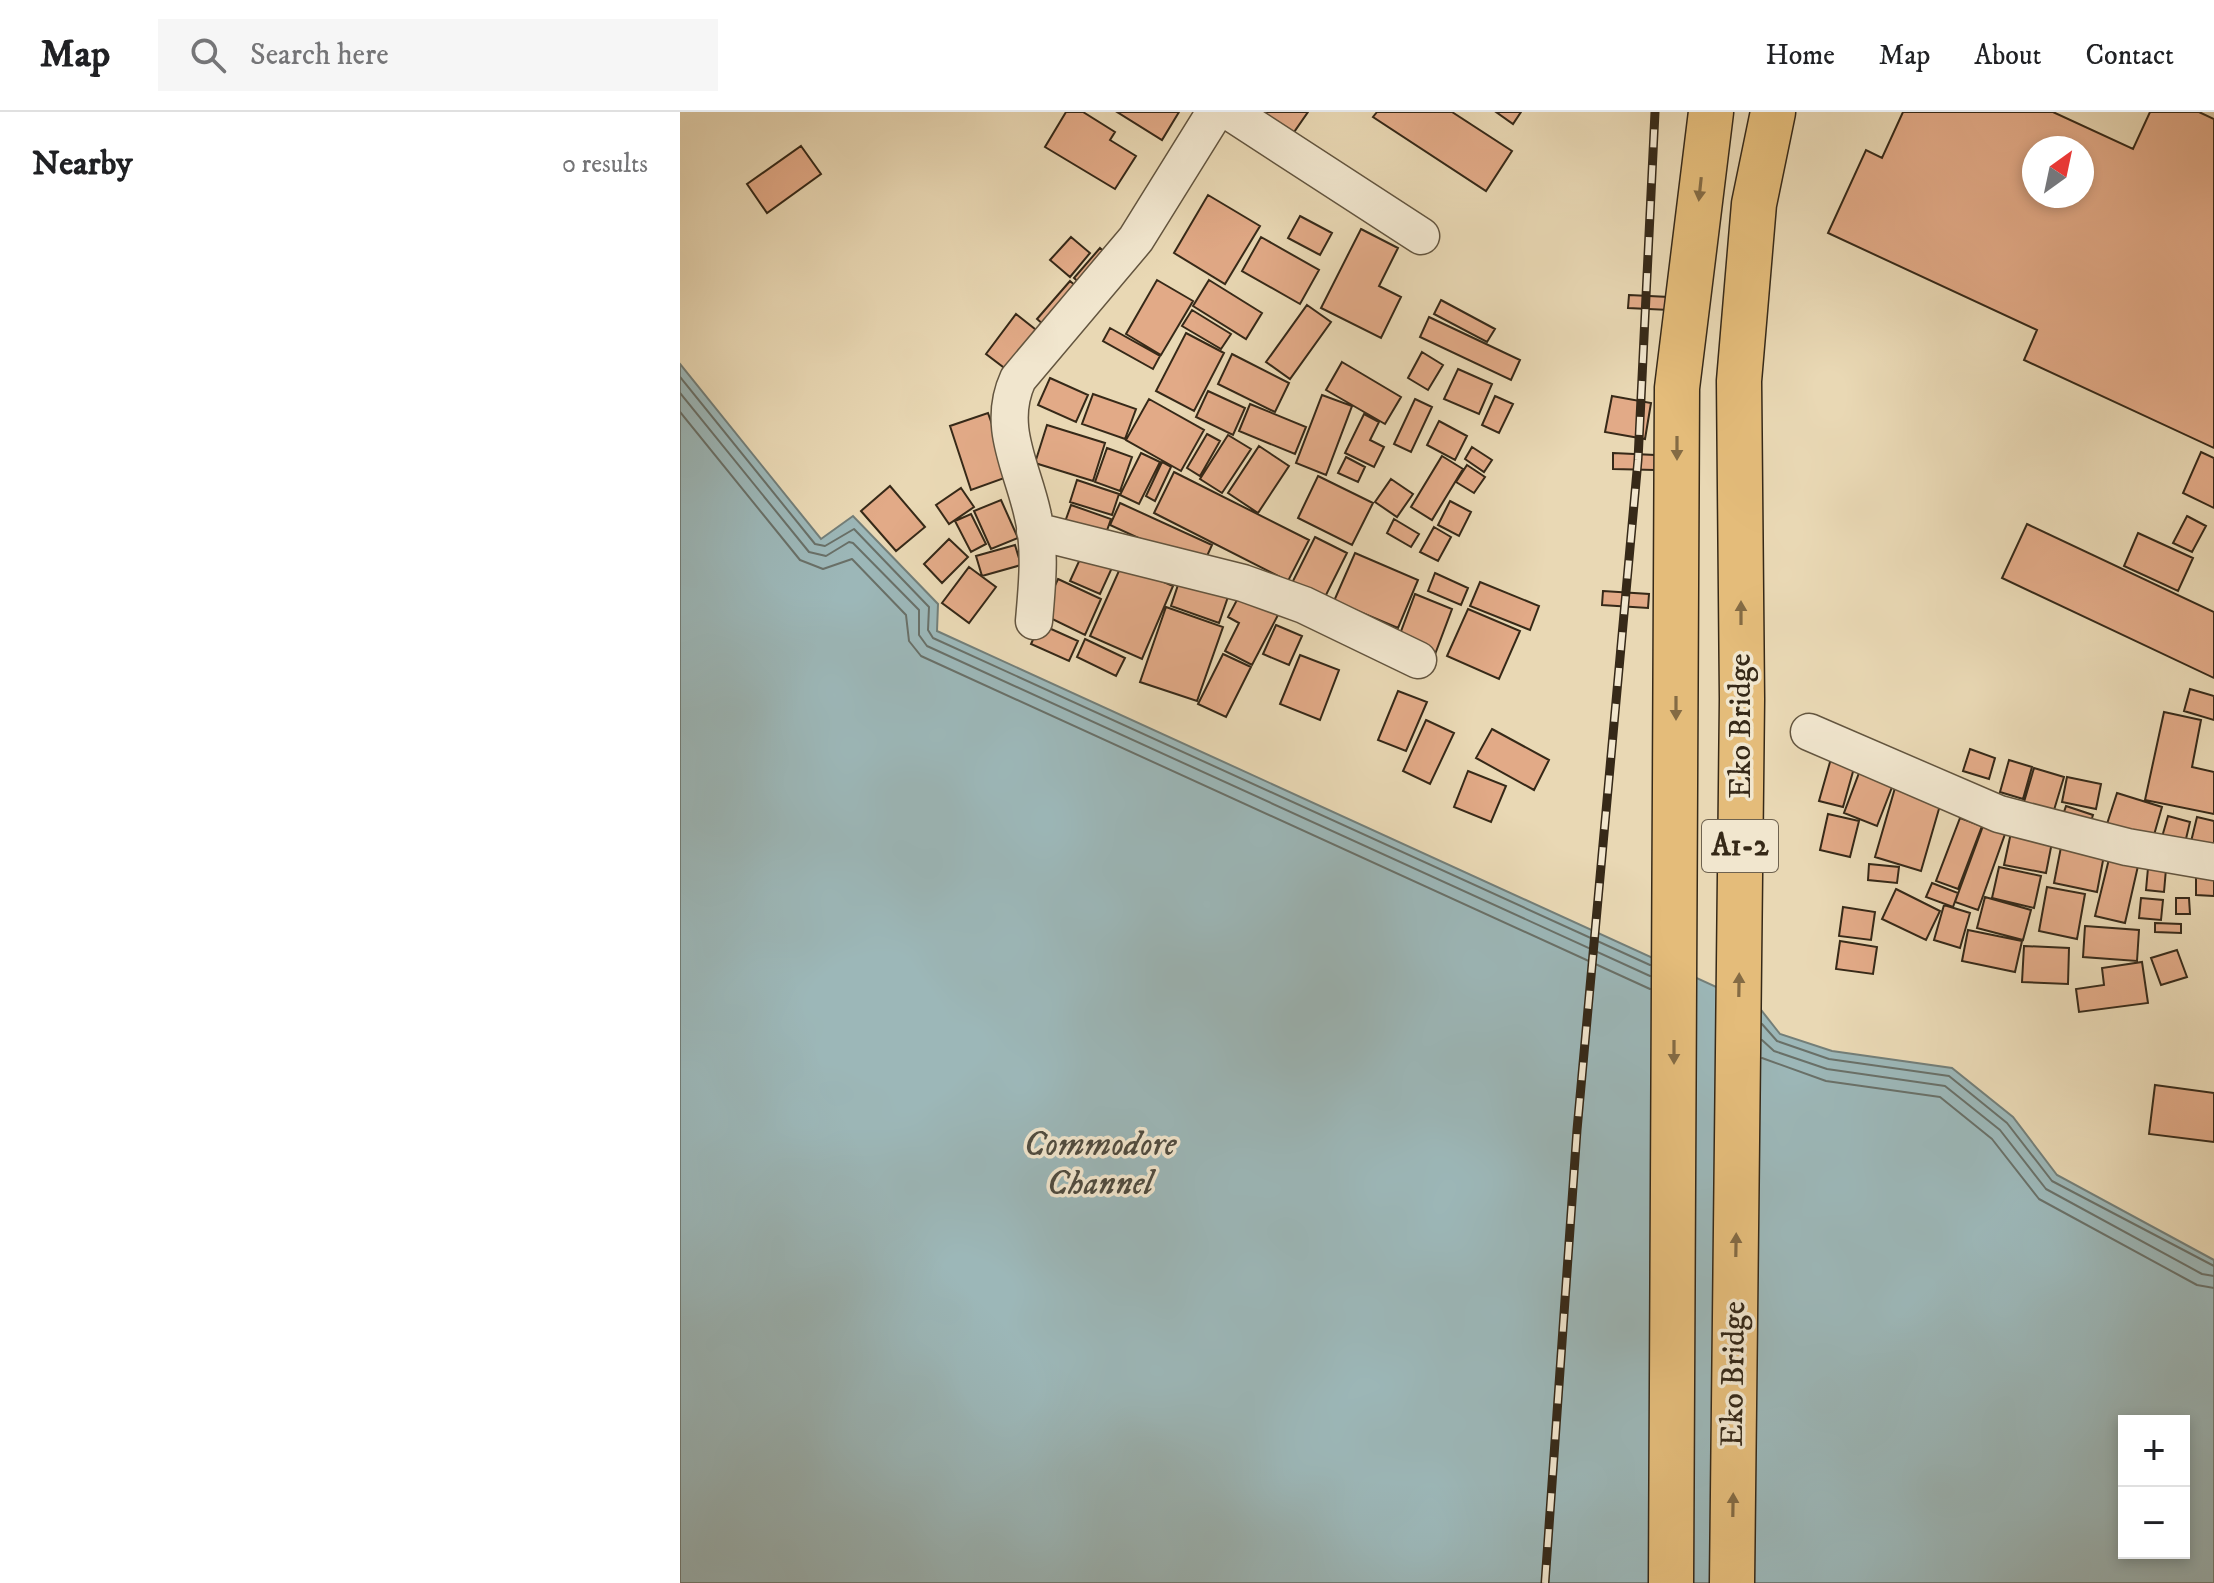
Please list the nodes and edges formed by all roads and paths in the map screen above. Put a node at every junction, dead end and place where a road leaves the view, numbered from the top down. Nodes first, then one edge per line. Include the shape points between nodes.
1 (1215, 112) edge
2 (1230, 112) edge
3 (1711, 112) edge
4 (1773, 112) edge
5 (1421, 236) dead end
6 (1038, 356) junction
7 (1024, 403) dead end
8 (1035, 531) junction
9 (1034, 621) dead end
10 (1418, 660) dead end
11 (1809, 732) dead end
12 (2214, 862) edge
13 (1671, 1583) edge
14 (1732, 1583) edge

1 - 6 street via 1136,239
2 - 5 street
3 -> 13 highway, Eko Bridge / A1-2 via 1677,388
14 -> 4 highway, Eko Bridge / A1-2 via 1742,699 1739,381 1754,204
6 - 7 street
6 - 8 street via 1018,379 1008,426
8 - 9 street
8 - 10 street via 1243,583 1304,605
11 - 12 street via 1999,814 2127,847

